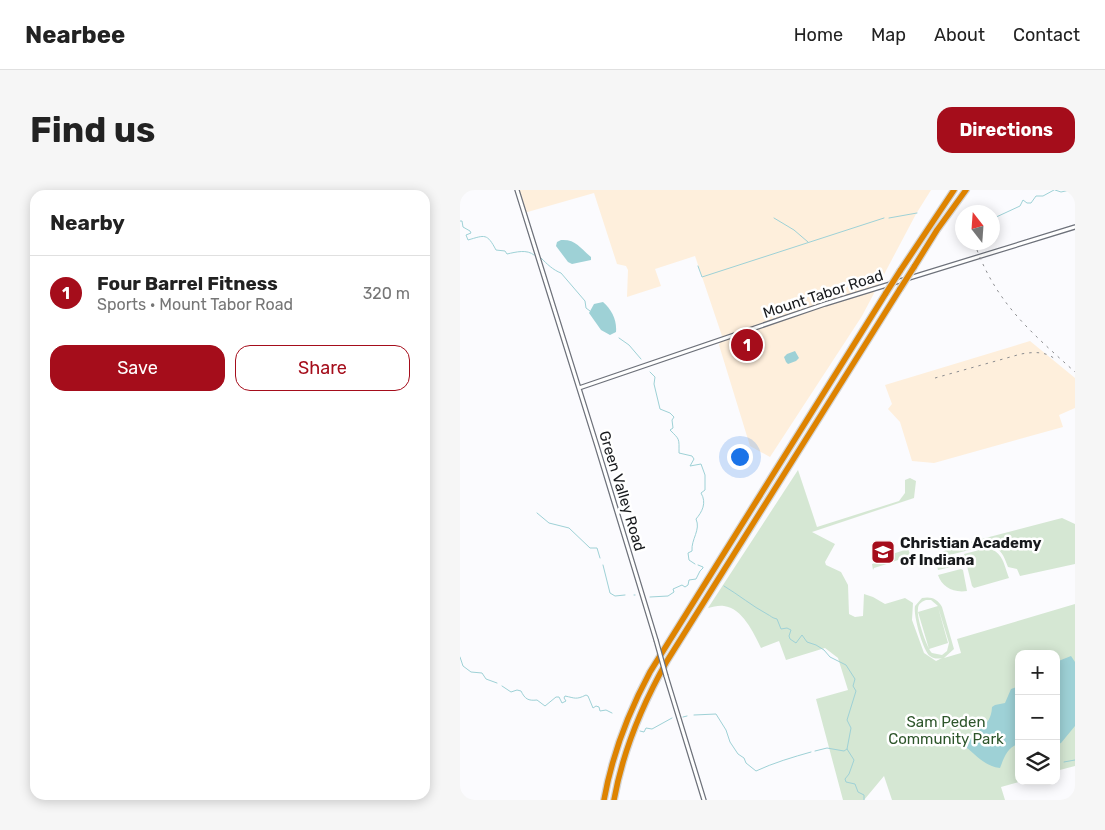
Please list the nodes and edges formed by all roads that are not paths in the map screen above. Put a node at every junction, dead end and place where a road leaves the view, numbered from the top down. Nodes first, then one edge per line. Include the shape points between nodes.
1 (517, 190) edge
2 (966, 190) edge
3 (953, 192) edge
4 (1075, 226) edge
5 (579, 388) junction
6 (604, 800) edge
7 (614, 800) edge
8 (704, 800) edge

1 - 5 street, Green Valley Road
2 - 7 highway, bridge via 914,267 658,677 631,735
3 - 6 highway, bridge via 900,271 650,672 624,725
4 - 5 street, Mount Tabor Road via 826,304
5 - 8 street, Green Valley Road, bridge

